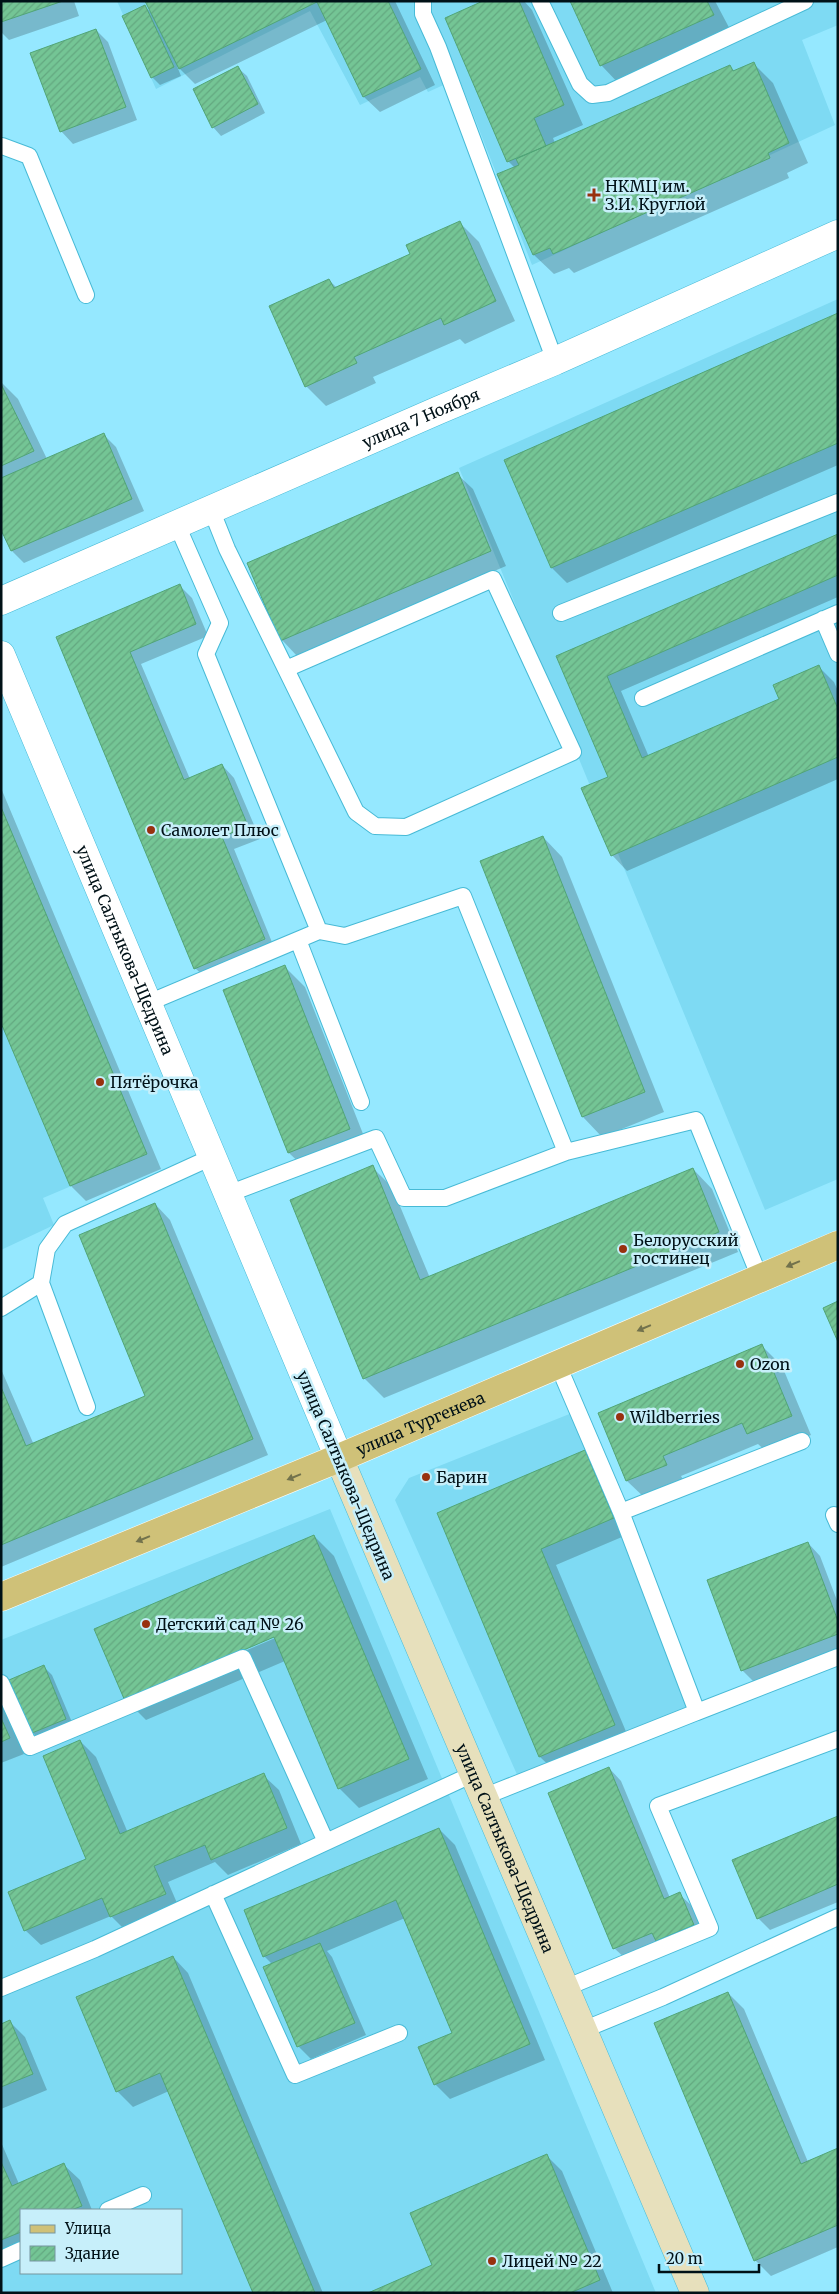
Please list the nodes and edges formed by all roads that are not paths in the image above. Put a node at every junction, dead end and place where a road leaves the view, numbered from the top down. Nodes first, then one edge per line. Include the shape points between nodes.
1 (424, 1) edge
2 (540, 1) edge
3 (805, 1) edge
4 (2, 146) edge
5 (838, 234) edge
6 (86, 294) dead end
7 (555, 361) junction
8 (838, 502) edge
9 (211, 509) junction
10 (176, 525) junction
11 (1, 601) edge
12 (561, 613) dead end
13 (830, 616) edge
14 (838, 654) edge
15 (1, 655) edge
16 (286, 670) junction
17 (643, 698) dead end
18 (319, 931) junction
19 (298, 940) junction
20 (148, 1003) junction
21 (362, 1102) dead end
22 (566, 1152) junction
23 (212, 1158) junction
24 (228, 1194) junction
25 (838, 1245) edge
26 (760, 1278) junction
27 (41, 1283) junction
28 (1, 1308) edge
29 (558, 1365) junction
30 (87, 1407) dead end
31 (802, 1441) dead end
32 (338, 1458) junction
33 (621, 1512) junction
34 (1, 1597) edge
35 (838, 1657) edge
36 (1, 1683) edge
37 (697, 1712) junction
38 (838, 1739) edge
39 (478, 1785) junction
40 (326, 1842) junction
41 (213, 1894) junction
42 (838, 1917) edge
43 (1, 1988) edge
44 (565, 1988) junction
45 (583, 2030) junction
46 (399, 2033) dead end
47 (143, 2195) dead end
48 (110, 2209) edge
49 (20, 2250) edge
50 (1, 2259) edge
51 (695, 2293) edge

1 - 7 lane via 423,14
2 - 3 lane via 580,84 592,95 608,93
4 - 6 lane via 29,156
5 - 7 street, улица 7 Ноября
7 - 9 street, улица 7 Ноября
8 - 12 lane
9 - 10 street, улица 7 Ноября
9 - 16 lane
10 - 11 street, улица 7 Ноября
10 - 18 lane via 220,623 206,654
13 - 14 lane
13 - 17 lane
15 - 20 street, улица Салтыкова-Щедрина
16 - 16 lane via 356,812 375,826 406,827 573,752 493,579
18 - 19 lane
18 - 22 lane via 345,936 463,896
19 - 20 lane
19 - 21 lane
20 - 23 street, улица Салтыкова-Щедрина
22 - 24 lane via 445,1198 404,1198 376,1138
22 - 26 lane via 696,1120
23 - 24 street, улица Салтыкова-Щедрина
23 - 27 lane via 65,1224 47,1249
24 - 32 street, улица Салтыкова-Щедрина
25 -> 26 main road, улица Тургенева
26 -> 29 main road, улица Тургенева
27 - 28 lane
27 - 30 lane
29 - 32 main road, улица Тургенева
29 - 33 lane
31 - 33 lane
32 -> 34 main road, улица Тургенева
32 - 39 street, улица Салтыкова-Щедрина
33 - 37 lane
35 - 37 lane
36 - 40 lane via 30,1747 243,1658
37 - 39 lane
38 - 44 lane via 658,1806 710,1928
39 - 40 lane
39 - 44 street, улица Салтыкова-Щедрина
40 - 41 lane
41 - 43 lane
41 - 46 lane via 295,2075
42 - 45 lane
44 - 45 street, улица Салтыкова-Щедрина
45 - 51 street, улица Салтыкова-Щедрина
47 - 48 lane
49 - 50 lane

